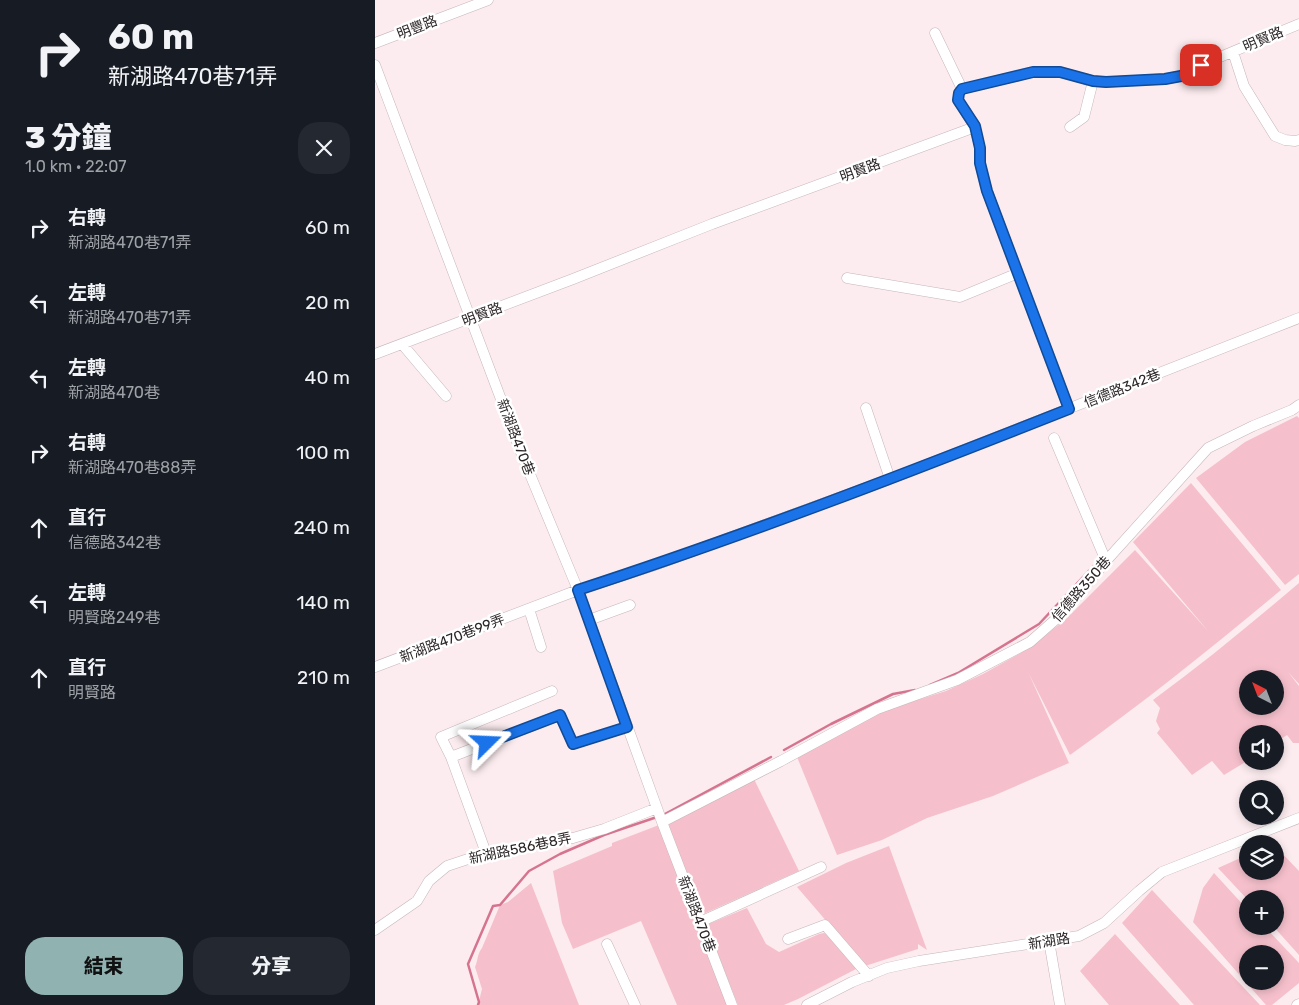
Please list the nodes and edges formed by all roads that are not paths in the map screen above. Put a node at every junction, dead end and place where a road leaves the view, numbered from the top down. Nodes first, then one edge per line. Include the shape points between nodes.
1 (487, 0) edge
2 (1299, 24) edge
3 (935, 33) dead end
4 (375, 43) edge
5 (1233, 52) junction
6 (375, 65) edge
7 (1093, 81) junction
8 (962, 89) junction
9 (975, 126) junction
10 (1070, 128) dead end
11 (1299, 140) edge
12 (1017, 272) junction
13 (847, 278) dead end
14 (471, 318) junction
15 (1299, 318) edge
16 (402, 344) junction
17 (375, 354) edge
18 (446, 396) dead end
19 (1299, 405) edge
20 (866, 408) dead end
21 (1069, 409) junction
22 (1053, 438) dead end
23 (890, 479) junction
24 (1106, 561) junction
25 (578, 590) junction
26 (630, 605) dead end
27 (529, 609) junction
28 (589, 620) junction
29 (541, 646) dead end
30 (375, 667) edge
31 (553, 691) dead end
32 (627, 727) junction
33 (451, 758) junction
34 (657, 808) junction
35 (1299, 818) edge
36 (662, 822) junction
37 (486, 852) junction
38 (821, 867) dead end
39 (700, 922) junction
40 (375, 930) edge
41 (788, 939) dead end
42 (1049, 940) junction
43 (607, 944) dead end
44 (869, 976) junction
45 (810, 1004) edge
46 (635, 1005) edge
47 (732, 1005) edge
48 (1060, 1005) edge

1 - 4 street, 明豐路
2 - 5 street, 明賢路
3 - 8 street
5 - 7 street, 明賢路 via 1181,76
5 - 11 street via 1243,86 1275,136
6 - 14 street, 新湖路470巷
7 - 8 street, 明賢路 via 1060,72 1033,72
7 - 10 street via 1084,117
8 - 9 street via 958,100
9 - 12 street via 987,191
9 - 14 street, 明賢路
12 - 13 street via 960,297
12 - 21 street
14 - 16 street, 明賢路
14 - 25 street, 新湖路470巷 via 522,455
15 - 21 street, 信德路342巷
16 - 17 street, 明賢路
16 - 18 street
19 - 24 street, 信德路350巷 via 1208,448
20 - 23 street
21 - 23 street, 信德路342巷
22 - 24 street
23 - 25 street, 信德路342巷
24 - 36 street, 信德路350巷 via 1063,614 1030,642 957,680 877,709
25 - 27 street, 新湖路470巷99弄
25 - 28 street, 新湖路470巷
26 - 28 street
27 - 29 street
27 - 30 street, 新湖路470巷99弄
28 - 32 street, 新湖路470巷
31 - 33 street via 441,736
32 - 33 street via 573,744 560,715
32 - 34 street, 新湖路470巷
33 - 37 street
34 - 36 street, 新湖路470巷
34 - 37 street, 新湖路586巷8弄 via 573,838
35 - 42 street, 新湖路 via 1162,872 1104,923 1079,936
36 - 39 street, 新湖路470巷
37 - 40 street, 新湖路586巷8弄 via 447,866 429,881 417,901
38 - 39 street
39 - 47 street, 新湖路470巷
41 - 44 street via 825,925
42 - 44 street, 新湖路 via 919,961
42 - 48 street
43 - 46 street
44 - 45 street, 新湖路

